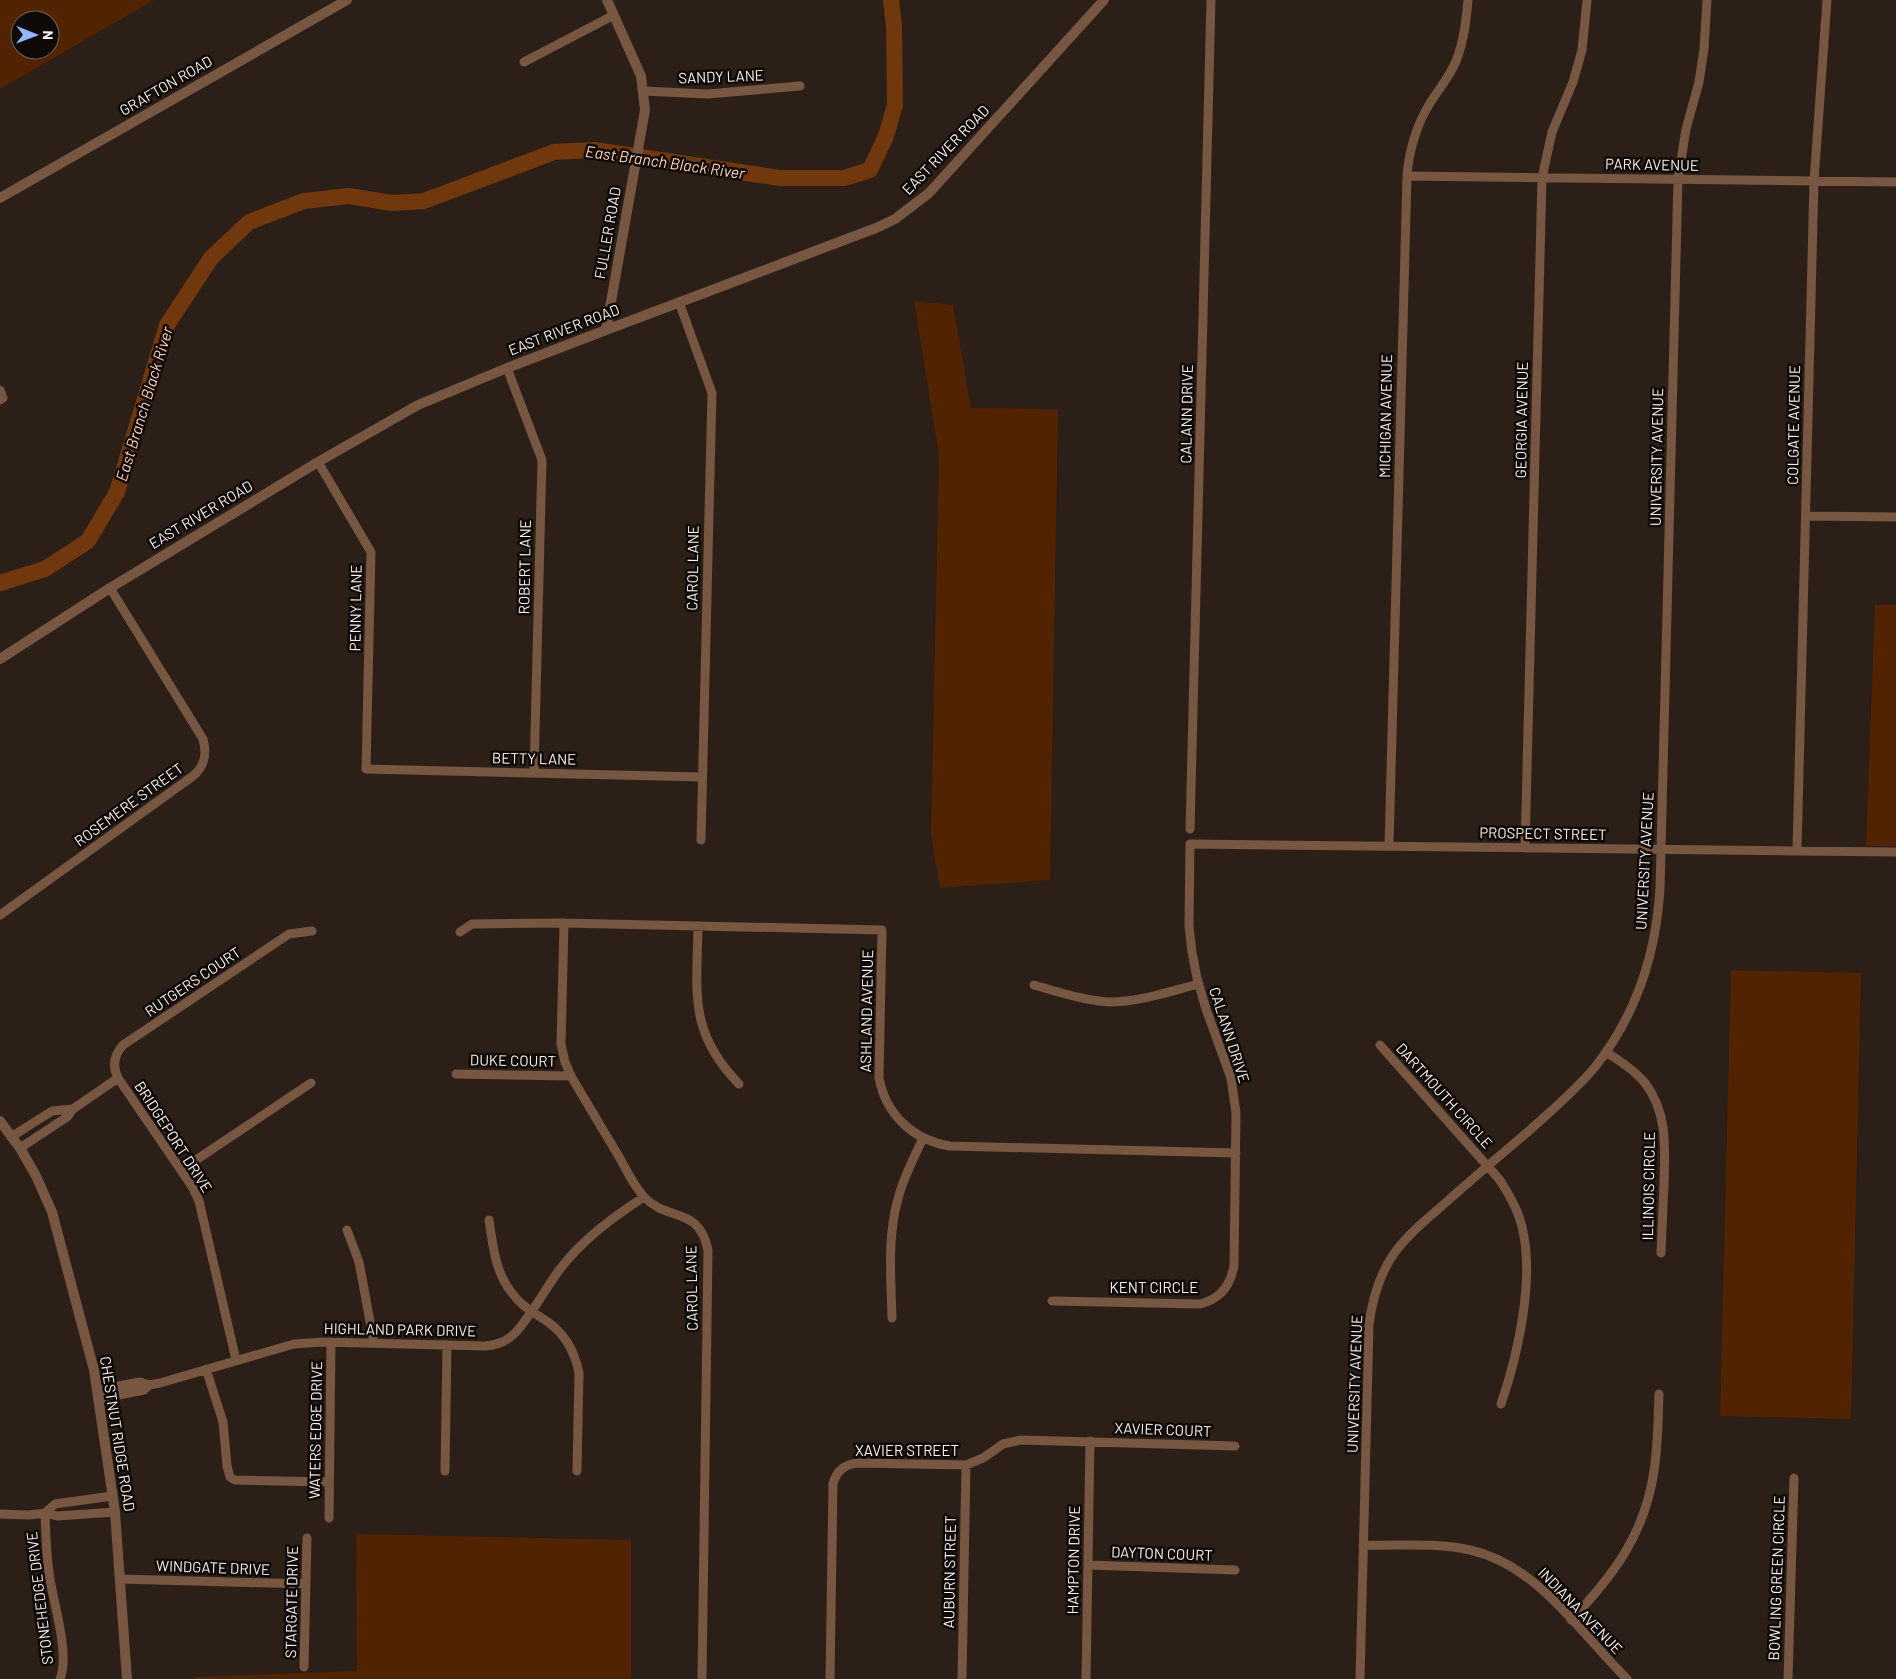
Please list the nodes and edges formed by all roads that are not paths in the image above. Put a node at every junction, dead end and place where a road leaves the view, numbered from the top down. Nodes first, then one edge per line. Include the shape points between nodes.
1 (607, 0) edge
2 (1104, 0) edge
3 (1211, 0) edge
4 (1468, 0) edge
5 (1587, 0) edge
6 (1707, 0) edge
7 (1827, 0) edge
8 (344, 1) edge
9 (614, 15) junction
10 (524, 62) dead end
11 (800, 86) dead end
12 (643, 91) junction
13 (1407, 176) junction
14 (1542, 178) junction
15 (1678, 179) junction
16 (1814, 181) junction
17 (1896, 182) edge
18 (0, 198) edge
19 (679, 302) junction
20 (606, 330) junction
21 (507, 368) junction
22 (0, 390) edge
23 (0, 400) edge
24 (318, 462) junction
25 (1806, 516) junction
26 (1896, 517) edge
27 (110, 588) junction
28 (0, 659) edge
29 (366, 769) joint
30 (534, 773) junction
31 (702, 776) junction
32 (1190, 829) dead end
33 (701, 840) dead end
34 (1190, 844) joint
35 (1389, 846) junction
36 (1525, 848) junction
37 (1661, 849) junction
38 (1797, 851) junction
39 (1896, 852) edge
40 (0, 915) edge
41 (564, 922) junction
42 (698, 926) junction
43 (312, 931) dead end
44 (460, 932) dead end
45 (1198, 984) junction
46 (1034, 985) dead end
47 (1380, 1045) dead end
48 (1606, 1052) junction
49 (456, 1074) dead end
50 (571, 1076) junction
51 (118, 1078) junction
52 (311, 1082) dead end
53 (739, 1084) dead end
54 (73, 1109) junction
55 (0, 1121) edge
56 (12, 1137) junction
57 (923, 1138) junction
58 (20, 1148) junction
59 (1236, 1153) junction
60 (1488, 1166) junction
61 (181, 1170) junction
62 (644, 1197) junction
63 (489, 1220) dead end
64 (347, 1230) dead end
65 (1661, 1253) dead end
66 (1234, 1265) joint
67 (1052, 1300) dead end
68 (531, 1311) junction
69 (892, 1318) dead end
70 (331, 1342) junction
71 (374, 1343) junction
72 (446, 1345) junction
73 (236, 1360) junction
74 (206, 1369) junction
75 (98, 1394) junction
76 (1659, 1394) dead end
77 (1501, 1404) dead end
78 (1090, 1441) junction
79 (1235, 1446) dead end
80 (966, 1465) junction
81 (445, 1471) dead end
82 (577, 1471) dead end
83 (1794, 1478) dead end
84 (329, 1482) junction
85 (112, 1496) junction
86 (114, 1512) junction
87 (45, 1513) junction
88 (0, 1514) edge
89 (329, 1518) dead end
90 (307, 1538) dead end
91 (1364, 1545) junction
92 (1088, 1565) junction
93 (1235, 1570) dead end
94 (120, 1579) junction
95 (305, 1584) junction
96 (1571, 1620) junction
97 (304, 1667) dead end
98 (60, 1679) edge
99 (127, 1679) edge
100 (702, 1679) edge
101 (830, 1679) edge
102 (962, 1679) edge
103 (1086, 1679) edge
104 (1360, 1679) edge
105 (1628, 1679) edge
106 (1788, 1679) edge

1 - 9 street, FULLER ROAD
2 - 19 street, EAST RIVER ROAD via 929,193 912,207 876,228
3 - 32 street, CALANN DRIVE
4 - 13 street, MICHIGAN AVENUE via 1460,50 1451,72 1417,129
5 - 14 street, GEORGIA AVENUE via 1582,50 1552,132
6 - 15 street, UNIVERSITY AVENUE via 1699,82 1686,129
7 - 16 street, COLGATE AVENUE
8 - 18 street, GRAFTON ROAD
9 - 10 street
9 - 12 street, FULLER ROAD via 641,76
11 - 12 street, SANDY LANE via 708,94
12 - 20 street, FULLER ROAD via 642,132
13 - 14 street, PARK AVENUE
13 - 35 street, MICHIGAN AVENUE
14 - 15 street, PARK AVENUE
14 - 36 street, GEORGIA AVENUE
15 - 16 street, PARK AVENUE
15 - 37 street, UNIVERSITY AVENUE
16 - 17 street, PARK AVENUE
16 - 25 street, COLGATE AVENUE
19 - 20 street, EAST RIVER ROAD
19 - 31 street, CAROL LANE via 712,393
20 - 21 street, EAST RIVER ROAD
21 - 24 street, EAST RIVER ROAD via 418,405
21 - 30 street, ROBERT LANE via 542,460
22 - 23 street via 3,398
24 - 27 street, EAST RIVER ROAD
24 - 29 street, PENNY LANE via 372,552
25 - 26 street
25 - 38 street, COLGATE AVENUE
27 - 28 street, EAST RIVER ROAD
27 - 40 street, ROSEMERE STREET via 203,739 205,759 193,776
29 - 30 street, BETTY LANE
30 - 31 street, BETTY LANE
31 - 33 street, CAROL LANE
34 - 35 street, PROSPECT STREET
34 - 45 street, CALANN DRIVE via 1189,926
35 - 36 street, PROSPECT STREET
36 - 37 street, PROSPECT STREET
37 - 38 street, PROSPECT STREET
37 - 48 street, UNIVERSITY AVENUE via 1659,908 1650,959 1632,1007
38 - 39 street, PROSPECT STREET
41 - 42 street, ASHLAND AVENUE
41 - 44 street, ASHLAND AVENUE via 472,924
41 - 50 street, CAROL LANE via 561,1044
42 - 53 street via 700,1021 714,1054
42 - 57 street, ASHLAND AVENUE via 882,930 879,1078 885,1098 896,1116
43 - 51 street, RUTGERS COURT via 289,934 123,1045 115,1057
45 - 46 street via 1110,1002 1089,1000
45 - 59 street, CALANN DRIVE via 1231,1078 1236,1113
47 - 60 street, DARTMOUTH CIRCLE
48 - 60 street, UNIVERSITY AVENUE via 1577,1086
48 - 65 street, ILLINOIS CIRCLE via 1645,1083 1662,1120 1665,1144
49 - 50 street, DUKE COURT
50 - 62 street, CAROL LANE
51 - 54 street, BRIDGEPORT DRIVE
51 - 61 street, BRIDGEPORT DRIVE
52 - 61 street
54 - 56 street via 52,1111
54 - 58 street, BRIDGEPORT DRIVE via 67,1117
55 - 56 street, CHESTNUT RIDGE ROAD
56 - 58 street, CHESTNUT RIDGE ROAD
57 - 59 street, ASHLAND AVENUE via 943,1145 960,1146
57 - 69 street via 903,1182 894,1215 890,1250
58 - 75 street, CHESTNUT RIDGE ROAD via 52,1212
59 - 66 street, CALANN DRIVE
60 - 77 street, DARTMOUTH CIRCLE via 1515,1207 1526,1249 1517,1350
60 - 91 street, UNIVERSITY AVENUE via 1409,1235 1393,1255 1376,1289 1369,1326
61 - 73 street, BRIDGEPORT DRIVE via 204,1214
62 - 68 street, HIGHLAND PARK DRIVE via 620,1212 579,1247
62 - 100 street, CAROL LANE via 657,1207 697,1225 708,1250
63 - 68 street via 501,1276 512,1294
64 - 71 street via 359,1262
66 - 67 street, KENT CIRCLE via 1230,1282 1222,1293 1200,1304
68 - 72 street, HIGHLAND PARK DRIVE via 516,1332 502,1342 485,1346
68 - 82 street via 558,1331 576,1361 579,1373
70 - 71 street, HIGHLAND PARK DRIVE
70 - 73 street, HIGHLAND PARK DRIVE via 294,1344
70 - 84 street, WATERS EDGE DRIVE
71 - 72 street, HIGHLAND PARK DRIVE
72 - 81 street
73 - 74 street, HIGHLAND PARK DRIVE
74 - 75 street, HIGHLAND PARK DRIVE via 149,1385 144,1390
74 - 84 street via 223,1422 226,1466 230,1477 235,1480
75 - 85 street, CHESTNUT RIDGE ROAD
76 - 96 street via 1655,1470 1638,1528 1608,1580
78 - 79 street, XAVIER COURT
78 - 80 street, XAVIER STREET via 1012,1441
78 - 92 street, HAMPTON DRIVE
80 - 101 street, XAVIER STREET via 853,1463 838,1473 833,1484
80 - 102 street, AUBURN STREET
83 - 106 street, BOWLING GREEN CIRCLE
84 - 89 street, WATERS EDGE DRIVE
85 - 86 street, CHESTNUT RIDGE ROAD
85 - 87 street via 55,1504
86 - 87 street via 57,1516
86 - 94 street, CHESTNUT RIDGE ROAD
87 - 88 street
87 - 98 street, STONEHEDGE DRIVE via 48,1568 61,1635 63,1673
90 - 95 street, STARGATE DRIVE
91 - 96 street, INDIANA AVENUE via 1456,1547 1492,1556 1530,1578
91 - 104 street, UNIVERSITY AVENUE
92 - 93 street, DAYTON COURT
92 - 103 street, HAMPTON DRIVE
94 - 95 street, WINDGATE DRIVE
94 - 99 street, CHESTNUT RIDGE ROAD
95 - 97 street, STARGATE DRIVE
96 - 105 street, INDIANA AVENUE

